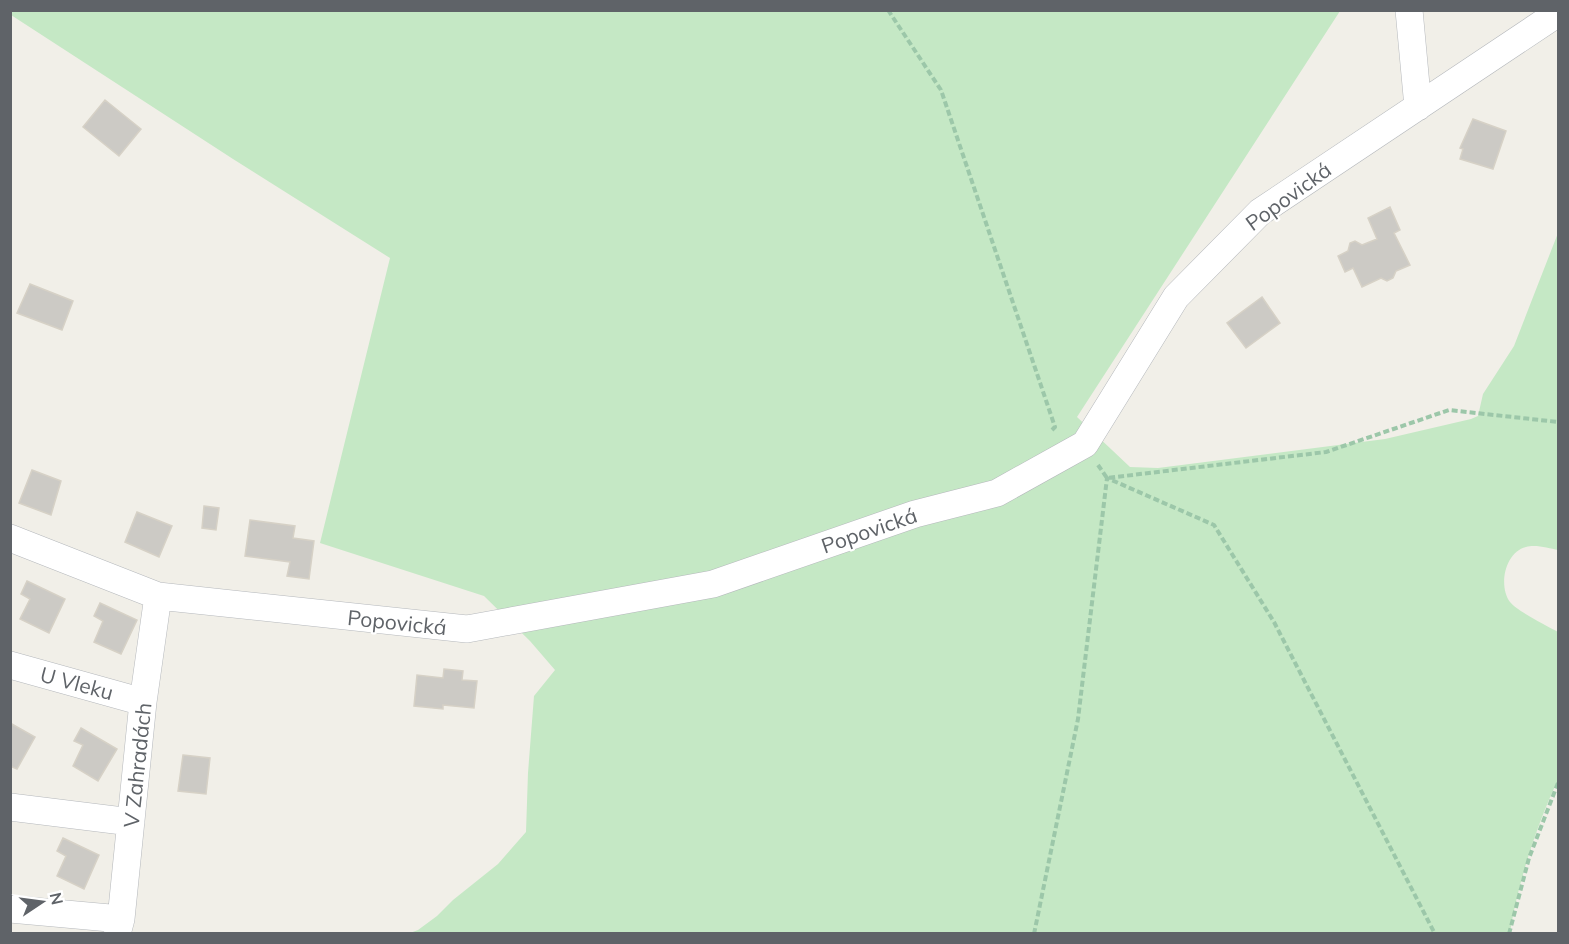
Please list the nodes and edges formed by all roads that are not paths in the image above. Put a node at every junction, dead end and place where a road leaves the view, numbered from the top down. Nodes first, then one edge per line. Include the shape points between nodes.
1 (1408, 10) edge
2 (1558, 13) edge
3 (1418, 107) junction
4 (10, 538) edge
5 (158, 596) junction
6 (10, 665) edge
7 (143, 702) junction
8 (10, 807) edge
9 (131, 822) junction
10 (10, 909) edge
11 (119, 926) edge

1 - 3 street
2 - 3 street, Popovická
3 - 5 street, Popovická via 1260,212 1176,297 1085,444 997,493 915,514 713,584 467,629
4 - 5 street, Popovická
5 - 7 street, V Zahradách
6 - 7 street, U Vleku
7 - 9 street, V Zahradách
8 - 9 street
9 - 11 street, V Zahradách
10 - 11 street

